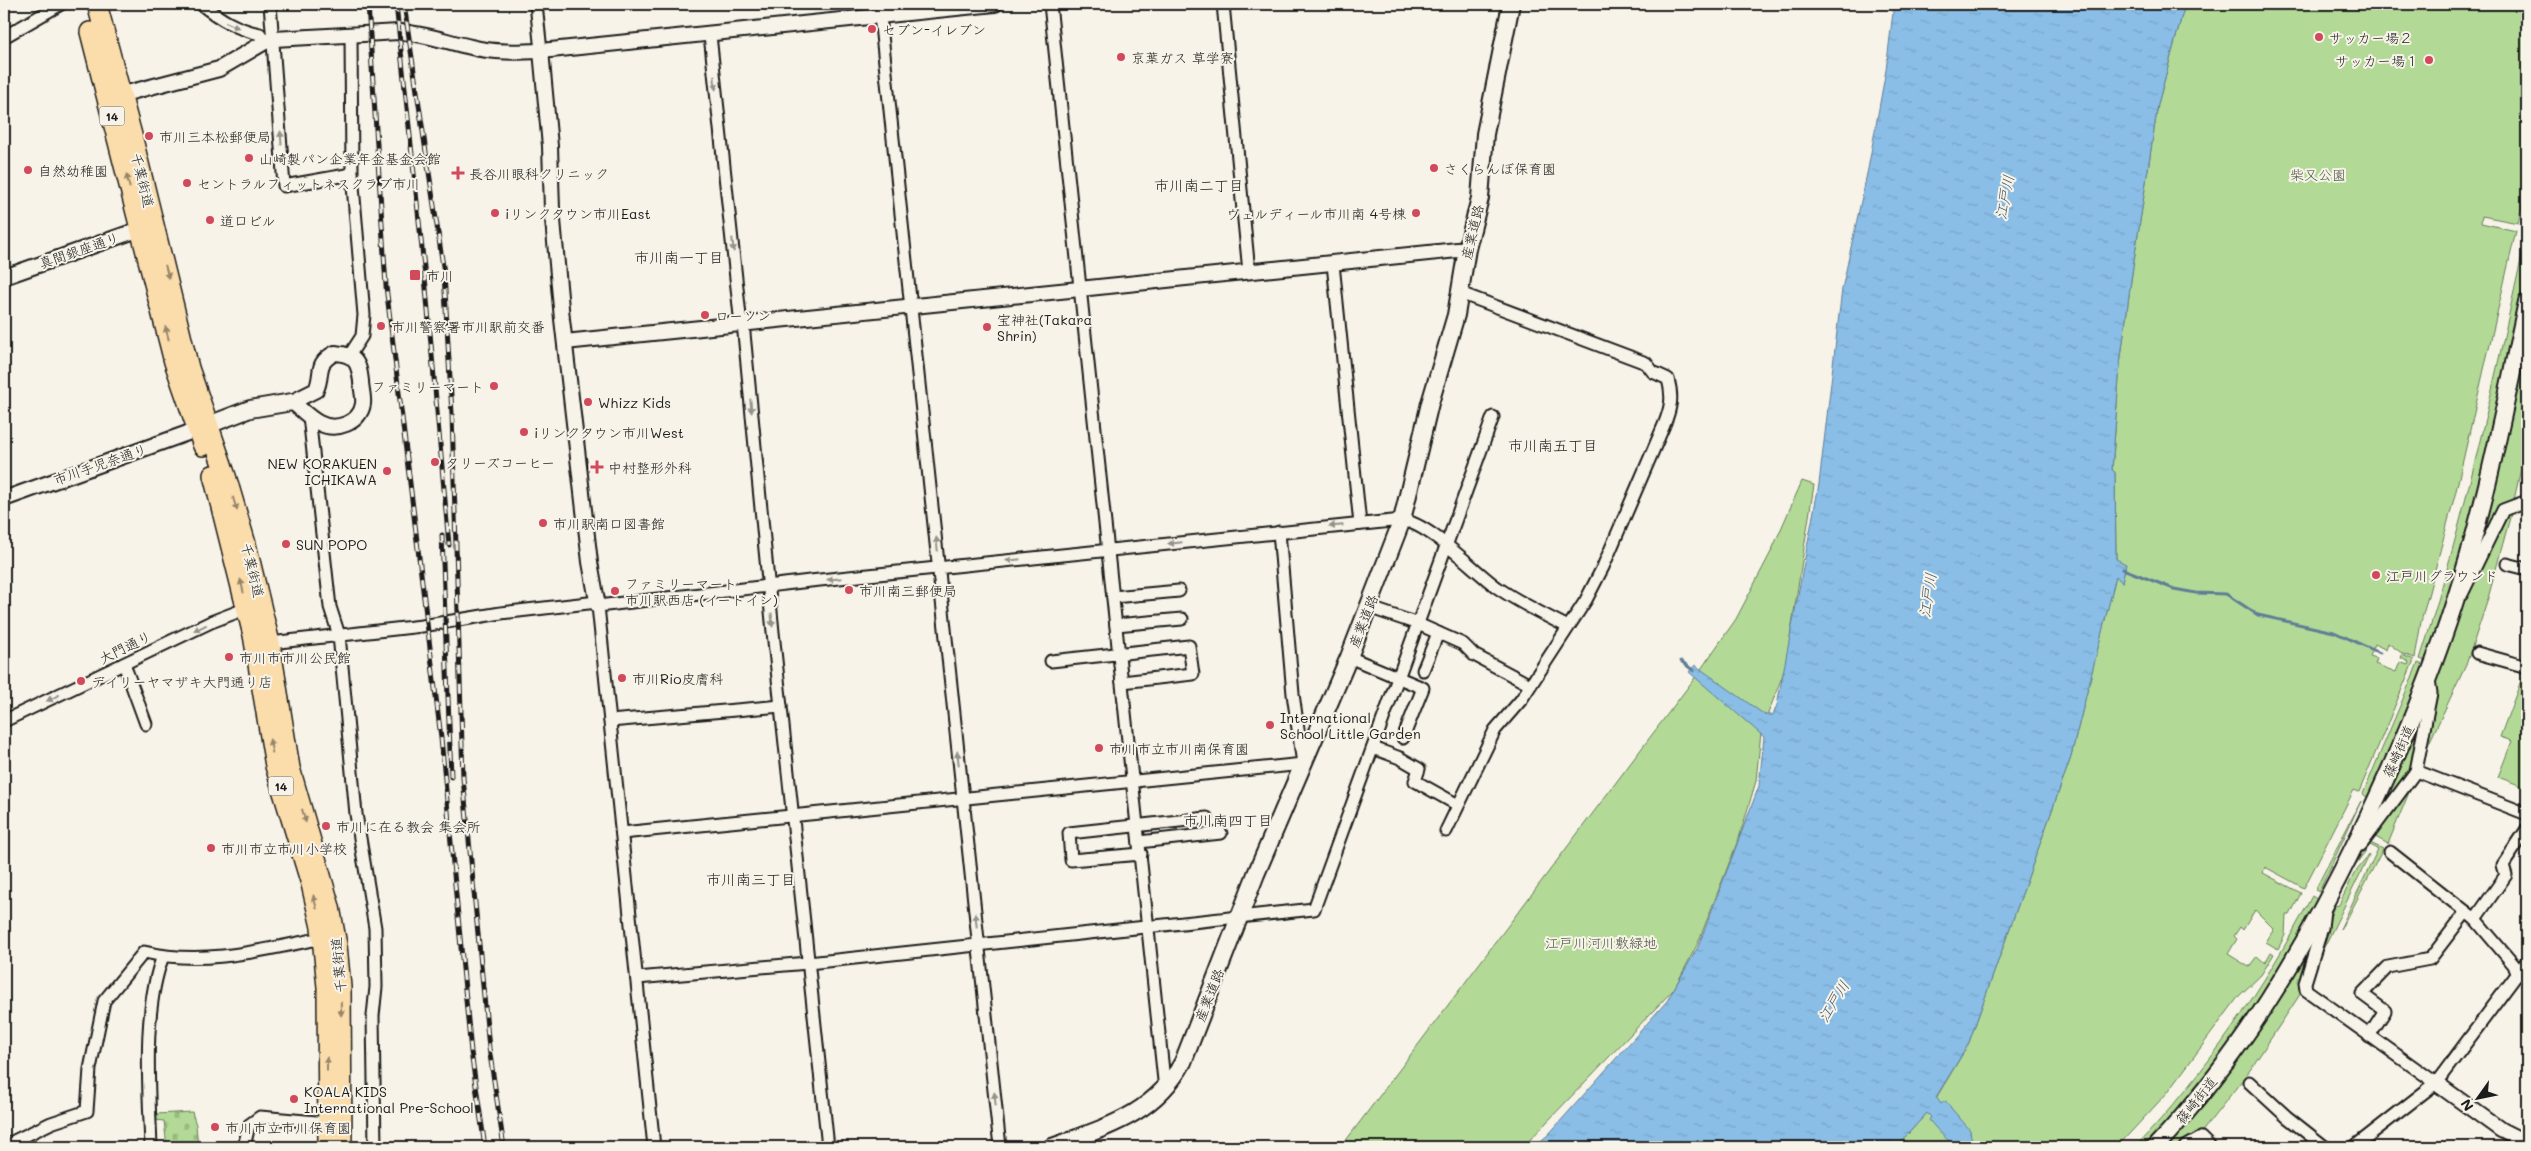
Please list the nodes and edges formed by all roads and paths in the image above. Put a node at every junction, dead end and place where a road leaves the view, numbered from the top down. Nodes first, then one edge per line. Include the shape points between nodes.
1 (60, 4) edge
2 (84, 4) edge
3 (97, 4) edge
4 (201, 4) edge
5 (270, 4) edge
6 (536, 4) edge
7 (995, 4) edge
8 (1050, 4) edge
9 (1223, 4) edge
10 (1511, 4) edge
11 (941, 7) edge
12 (883, 12) edge
13 (351, 35) junction
14 (710, 35) junction
15 (4, 37) edge
16 (269, 41) junction
17 (541, 51) junction
18 (114, 96) junction
19 (352, 174) junction
20 (147, 227) junction
21 (1466, 249) junction
22 (1333, 264) junction
23 (1249, 272) junction
24 (4, 277) edge
25 (1080, 289) junction
26 (1460, 293) junction
27 (2527, 302) edge
28 (911, 307) junction
29 (743, 323) junction
30 (565, 342) junction
31 (349, 356) junction
32 (292, 402) junction
33 (309, 416) junction
34 (1493, 417) dead end
35 (202, 427) junction
36 (5, 496) edge
37 (2527, 501) edge
38 (1402, 520) junction
39 (1360, 524) junction
40 (1279, 532) junction
41 (1446, 547) junction
42 (1108, 550) junction
43 (2507, 564) dead end
44 (939, 568) junction
45 (2527, 569) edge
46 (770, 587) junction
47 (1179, 591) dead end
48 (1113, 597) junction
49 (2455, 603) junction
50 (598, 604) junction
51 (254, 606) junction
52 (1368, 607) junction
53 (1182, 619) dead end
54 (1418, 624) junction
55 (1116, 625) junction
56 (1568, 627) junction
57 (1438, 633) junction
58 (339, 635) junction
59 (270, 643) junction
60 (2477, 653) dead end
61 (1119, 654) junction
62 (1349, 657) junction
63 (1051, 661) dead end
64 (124, 664) junction
65 (2527, 668) edge
66 (1423, 670) dead end
67 (2429, 677) junction
68 (1398, 678) junction
69 (1122, 682) junction
70 (1530, 684) junction
71 (781, 706) junction
72 (4, 721) edge
73 (610, 721) junction
74 (146, 724) dead end
75 (1403, 738) dead end
76 (1373, 748) junction
77 (1303, 764) junction
78 (2416, 772) junction
79 (1132, 781) junction
80 (962, 799) junction
81 (1458, 805) junction
82 (2527, 814) edge
83 (793, 817) junction
84 (1207, 818) dead end
85 (1137, 826) junction
86 (2527, 829) edge
87 (1446, 831) dead end
88 (622, 833) junction
89 (1221, 834) dead end
90 (1139, 842) junction
91 (2390, 852) dead end
92 (1141, 854) junction
93 (2351, 854) junction
94 (2324, 907) junction
95 (2466, 912) junction
96 (1238, 918) junction
97 (2476, 919) junction
98 (1148, 926) junction
99 (322, 938) junction
100 (978, 944) junction
101 (163, 956) junction
102 (2527, 961) edge
103 (808, 963) junction
104 (2522, 975) edge
105 (637, 978) junction
106 (2369, 1036) junction
107 (2249, 1082) dead end
108 (2436, 1083) junction
109 (1165, 1090) junction
110 (328, 1123) junction
111 (2527, 1143) edge
112 (4, 1146) edge
113 (151, 1147) edge
114 (244, 1147) edge
115 (328, 1147) edge
116 (342, 1147) edge
117 (375, 1147) edge
118 (654, 1147) edge
119 (828, 1147) edge
120 (1000, 1147) edge
121 (1052, 1147) edge
122 (2155, 1147) edge
123 (2185, 1147) edge
124 (2210, 1147) edge
125 (2325, 1147) edge
126 (2354, 1147) edge

1 - 15 street
2 - 18 highway, 千葉街道 / 14
3 - 18 highway, 千葉街道 / 14
4 -> 16 street via 223,21 260,34
5 - 16 street
6 - 17 street
7 - 11 street
8 - 25 street
9 - 23 street
10 - 21 main road, 産業道路 via 1485,134 1480,198
11 - 12 street
12 - 14 street
12 - 28 street
13 - 16 street
13 - 17 street via 416,32 472,48 504,53
13 - 19 street
14 - 17 street
14 -> 29 street
16 - 18 street via 219,70
19 -> 16 street via 284,186
17 - 30 street
18 - 20 highway, 千葉街道 / 14
19 - 31 street via 364,315 362,336
20 - 24 street, 真間銀座通り
20 - 35 highway, 千葉街道 / 14 via 189,368
21 - 22 street
21 - 26 main road, 産業道路
22 - 23 street
22 - 39 street
23 - 25 street
25 - 28 street
25 - 42 street
26 - 38 main road, 産業道路
26 - 56 street via 1646,362 1653,372 1668,379 1672,392 1671,406 1664,424 1603,567
27 - 49 main road, 篠崎街道 via 2482,503
28 - 29 street
44 -> 28 street
29 - 30 street
29 -> 46 street
30 - 50 street via 590,562
31 - 32 street via 335,353 327,357 320,366 316,390
31 - 33 street via 360,372 363,404 360,413 346,424 336,426 318,423
32 - 33 street
32 - 35 main road via 250,409
33 - 58 street via 330,607
34 - 41 street
35 - 36 street, 市川手児奈通り
35 - 51 highway, 千葉街道 / 14 via 226,519
37 - 49 street via 2503,510 2466,589
38 - 39 street
38 - 41 street via 1416,524
38 - 52 main road, 産業道路
39 -> 40 street
40 -> 42 street
40 - 77 street via 1293,694
41 - 54 street
41 - 56 street via 1498,588
42 -> 44 street
42 - 48 street
43 - 45 street
44 -> 46 street
80 -> 44 street
46 - 50 street
46 -> 71 street
47 - 48 street
48 - 55 street
49 - 67 main road, 篠崎街道
50 - 58 street
50 - 73 street
51 - 59 highway, 千葉街道 / 14
51 -> 64 street, 大門通り via 211,622
99 -> 51 highway, 千葉街道 / 14 via 314,895 272,750
52 - 54 street
52 - 62 main road, 産業道路
53 - 55 street
54 - 57 street
54 - 68 street
55 - 61 street
56 - 70 street
57 - 66 street
57 - 70 street via 1463,644 1474,655
58 - 59 street
58 - 117 street via 356,814 376,928 373,1016
59 -> 116 highway, 千葉街道 / 14 via 290,768 325,886 337,945 341,986
60 - 65 street
61 - 63 street
61 - 69 street
61 - 69 street via 1189,646 1192,674
62 - 68 street
62 - 77 main road, 産業道路
64 -> 72 street, 大門通り
64 - 74 street
67 - 78 street via 2431,693
67 - 93 main road, 篠崎街道
68 - 75 street via 1423,688
68 - 76 street
69 - 79 street
70 - 81 street via 1521,700 1495,730
71 - 73 street
71 - 83 street
73 - 88 street
76 - 81 street via 1419,769 1415,781
76 - 96 street via 1314,909
77 - 79 street
77 - 96 main road, 産業道路
78 - 82 street
78 - 93 street via 2356,852
79 - 80 street
79 - 85 street
80 - 83 street
100 -> 80 street
81 - 87 street
83 - 88 street
83 - 103 street
84 - 85 street
85 - 90 street
85 - 92 street via 1069,833 1071,860
86 - 97 street via 2503,865 2506,874
88 - 105 street
89 - 90 street
90 - 92 street
91 - 95 street
92 - 98 street
93 - 94 main road, 篠崎街道
94 - 106 street via 2322,928 2305,982 2306,990
94 - 122 main road, 篠崎街道 via 2222,1068
95 - 97 street
95 - 106 street via 2430,959 2388,967 2362,994 2385,1011
96 - 98 street
96 - 109 main road, 産業道路 via 1183,1062
97 - 104 street
98 - 100 street
98 - 109 street
99 - 101 street via 237,955
110 -> 99 highway, 千葉街道 / 14 via 327,987
100 - 103 street
120 -> 100 street
101 - 112 street via 144,952 104,1001 90,1069 88,1111 51,1123
101 - 113 street via 157,971 148,1067
102 - 104 street
103 - 105 street
103 - 119 street
104 - 108 street
105 - 118 street
106 - 108 street
107 - 125 street
108 - 111 street via 2501,1130
108 - 126 street
109 - 121 main road, 産業道路 via 1131,1115
110 - 114 street via 260,1117 249,1125
110 - 115 highway, 千葉街道 / 14
123 - 124 street via 2197,1138

